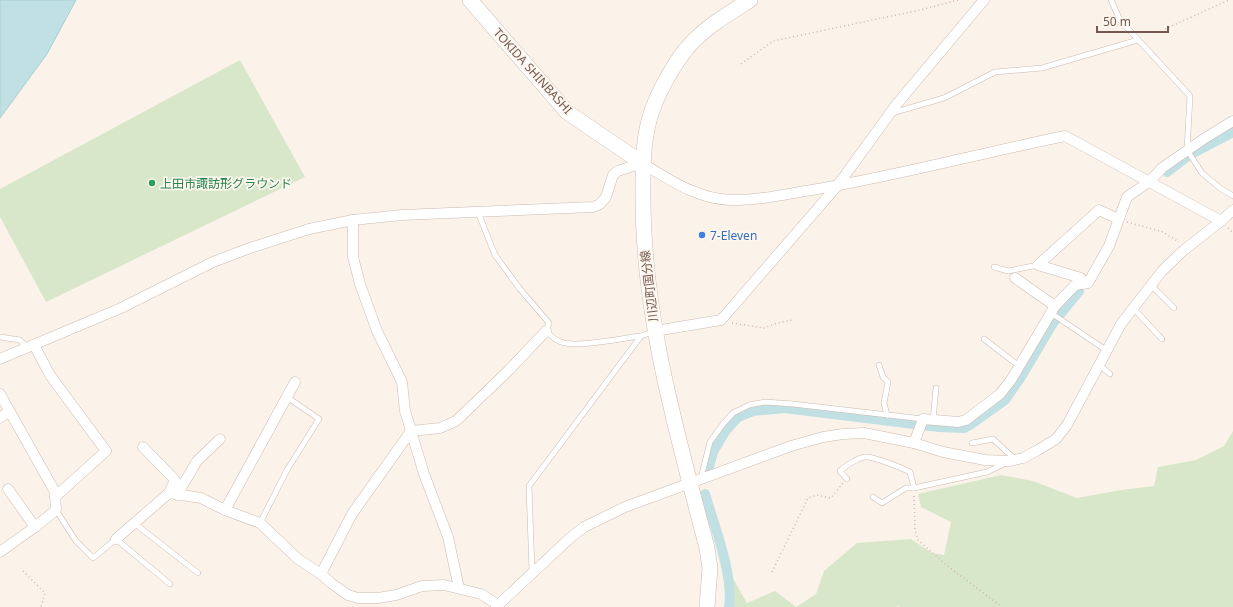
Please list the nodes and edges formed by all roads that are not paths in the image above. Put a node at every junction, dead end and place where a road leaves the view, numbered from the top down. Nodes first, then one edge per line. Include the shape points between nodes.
1 (470, 0) edge
2 (750, 0) edge
3 (984, 0) edge
4 (1111, 0) edge
5 (1138, 40) junction
6 (890, 114) junction
7 (1233, 121) edge
8 (1187, 151) junction
9 (642, 163) junction
10 (1150, 181) junction
11 (838, 185) junction
12 (1233, 196) edge
13 (1233, 210) edge
14 (478, 212) junction
15 (1118, 219) junction
16 (353, 220) junction
17 (1221, 221) junction
18 (1038, 265) junction
19 (994, 267) dead end
20 (1015, 278) dead end
21 (1082, 284) junction
22 (1151, 285) junction
23 (1133, 308) junction
24 (1174, 308) dead end
25 (1052, 311) junction
26 (546, 331) junction
27 (648, 334) junction
28 (0, 337) edge
29 (1162, 339) dead end
30 (984, 340) dead end
31 (30, 346) junction
32 (1106, 350) junction
33 (0, 359) edge
34 (879, 365) dead end
35 (1098, 365) junction
36 (1019, 366) junction
37 (1110, 374) dead end
38 (295, 382) dead end
39 (936, 388) dead end
40 (0, 394) edge
41 (287, 397) junction
42 (9, 411) junction
43 (887, 415) junction
44 (0, 418) edge
45 (924, 422) junction
46 (411, 431) junction
47 (220, 439) dead end
48 (914, 443) junction
49 (972, 443) dead end
50 (143, 447) dead end
51 (1013, 460) junction
52 (847, 479) road end
53 (696, 480) junction
54 (914, 488) junction
55 (8, 489) dead end
56 (173, 494) junction
57 (55, 496) junction
58 (873, 497) dead end
59 (56, 510) junction
60 (225, 510) junction
61 (134, 523) junction
62 (260, 523) junction
63 (36, 527) junction
64 (116, 539) junction
65 (2, 548) edge
66 (198, 573) dead end
67 (532, 573) junction
68 (321, 574) junction
69 (170, 584) dead end
70 (459, 588) junction
71 (497, 606) edge
72 (707, 607) edge

1 - 9 street, TOKIDA SHINBASHI via 567,112
2 - 9 street, 川辺町国分線 via 698,38 678,61 652,109
3 - 6 street
4 - 5 lane via 1120,20
5 - 6 lane via 1042,68 995,72 944,98
5 - 8 lane via 1190,96
6 - 11 street
7 - 8 street
8 - 10 street via 1162,168
8 - 12 lane via 1201,172
9 - 11 street via 682,188 731,200
9 - 14 street via 613,175 606,197 593,207
9 - 27 street, 川辺町国分線
10 - 11 street via 1065,136
10 - 15 street via 1127,197
10 - 17 street
11 - 27 street via 721,320
13 - 17 street
14 - 16 street
14 - 26 lane via 495,255 549,323
15 - 18 street via 1099,210
15 - 21 street via 1100,263 1088,283
16 - 31 street via 310,229 213,262 121,308
16 - 46 street via 353,257 360,284 377,331 402,382 405,411
17 - 22 street via 1188,247
18 - 19 lane via 1008,271
18 - 21 street via 1081,278
20 - 25 street
21 - 25 street via 1075,285
22 - 23 street
22 - 24 lane
23 - 29 lane
23 - 32 street
25 - 32 lane
25 - 36 street
26 - 27 lane via 560,342 572,345
26 - 46 street via 456,421 440,428
27 - 53 street, 川辺町国分線
27 - 67 lane via 529,486
28 - 31 lane via 20,340
30 - 36 lane
31 - 33 street
31 - 57 street via 106,451
32 - 35 street
34 - 43 lane via 883,377 888,382 884,403
35 - 37 lane
35 - 51 street via 1067,425 1056,439 1023,458
36 - 45 street via 1000,394 966,420
38 - 41 street
39 - 45 lane
40 - 42 street
41 - 60 street
41 - 62 lane via 319,419 287,470
42 - 44 street
42 - 57 street
43 - 45 lane
43 - 53 lane via 765,402 749,405 733,413 722,424 710,442
45 - 48 street
46 - 68 street via 352,514
46 - 70 street via 448,537
47 - 56 street via 197,461
48 - 51 street via 985,460
48 - 53 street via 864,433 830,436 791,446
49 - 51 lane via 993,439
50 - 56 street via 175,480
51 - 54 lane via 987,472
52 - 54 lane via 840,471 865,457 910,472
53 - 67 street via 625,507 584,527
53 - 72 street, 川辺町国分線 via 710,568
54 - 58 lane via 906,488 882,503
55 - 63 street
56 - 60 street via 201,498
56 - 61 street
57 - 59 street
59 - 63 street
59 - 64 lane via 76,542 93,558
60 - 62 street
61 - 64 street
61 - 66 lane
62 - 68 street via 298,559
63 - 65 street
64 - 69 lane
67 - 71 street
68 - 70 street via 348,595 358,598 396,595 422,586 444,585
70 - 71 street via 481,594

